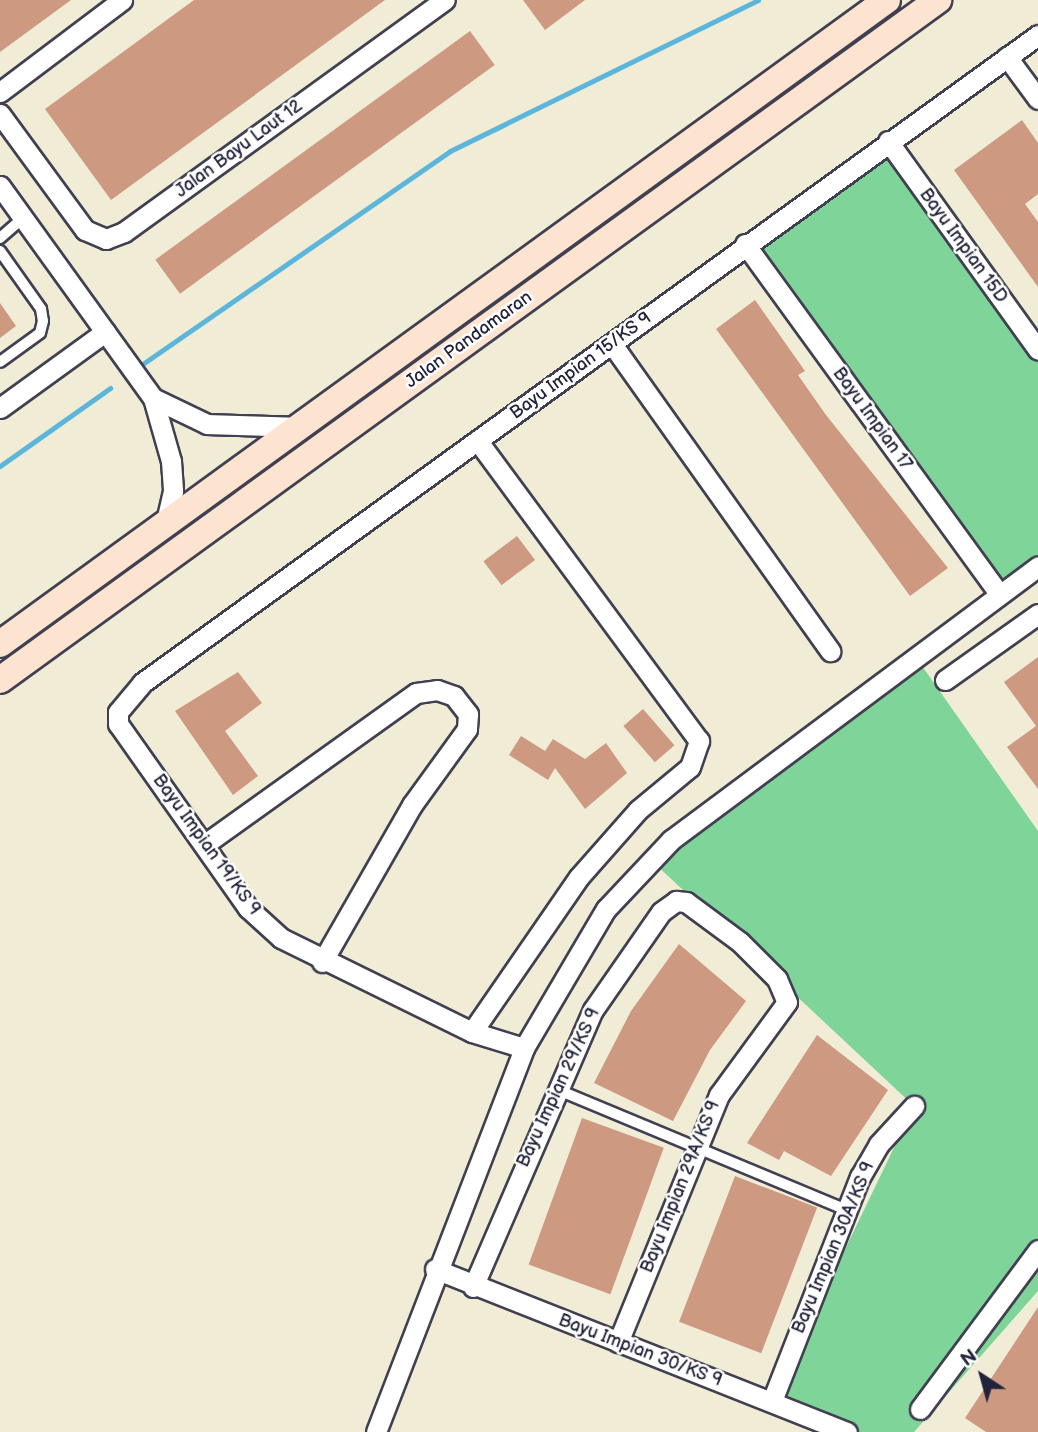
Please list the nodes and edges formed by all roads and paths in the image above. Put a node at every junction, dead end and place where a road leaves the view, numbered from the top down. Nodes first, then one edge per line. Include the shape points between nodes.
1 (122, 0) edge
2 (444, 0) edge
3 (887, 0) edge
4 (938, 0) edge
5 (1038, 35) edge
6 (1007, 57) junction
7 (0, 92) edge
8 (1038, 99) edge
9 (0, 114) edge
10 (888, 141) junction
11 (0, 186) edge
12 (23, 218) junction
13 (0, 238) edge
14 (745, 244) junction
15 (0, 251) edge
16 (105, 332) junction
17 (612, 344) junction
18 (1038, 350) edge
19 (0, 362) edge
20 (153, 398) junction
21 (0, 408) edge
22 (301, 427) junction
23 (478, 441) junction
24 (165, 525) junction
25 (1038, 566) edge
26 (999, 594) junction
27 (1038, 614) edge
28 (0, 644) edge
29 (830, 651) dead end
30 (0, 680) edge
31 (944, 680) dead end
32 (125, 699) joint
33 (205, 844) junction
34 (740, 942) joint
35 (322, 962) junction
36 (472, 1032) junction
37 (524, 1048) junction
38 (555, 1089) junction
39 (914, 1106) dead end
40 (694, 1146) junction
41 (846, 1210) junction
42 (1034, 1261) edge
43 (435, 1269) junction
44 (473, 1287) junction
45 (618, 1342) junction
46 (772, 1401) junction
47 (920, 1409) dead end
48 (376, 1432) edge
49 (847, 1432) edge

1 - 7 street
2 - 9 street, Jalan Bayu Laut 12 via 124,232 106,239 85,230
3 - 22 main road, Jalan Pandamaran
4 - 30 main road, Jalan Pandamaran
5 - 6 street, Bayu Impian 15/KS 9
6 - 8 street
6 - 10 street, Bayu Impian 15/KS 9
10 - 14 street, Bayu Impian 15/KS 9
10 - 18 street, Bayu Impian 15D
11 - 12 street
12 - 13 lane
12 - 16 street
14 - 17 street, Bayu Impian 15/KS 9
14 - 26 street, Bayu Impian 17
15 - 19 lane via 41,309 43,321 40,333
16 - 20 street
16 - 21 street
17 - 23 street, Bayu Impian 15/KS 9
17 - 29 street
20 - 22 street via 207,424
20 - 24 street via 171,461 173,491
22 - 24 main road, Jalan Pandamaran
23 - 32 street, Bayu Impian 15/KS 9
23 - 36 street via 699,741 690,767 638,810 579,877
24 - 28 main road, Jalan Pandamaran
25 - 26 street
26 - 37 street via 671,840 607,909
27 - 31 street
32 - 33 street, Bayu Impian 19/KS 9 via 118,724
33 - 35 street, Bayu Impian 19/KS 9 via 248,908
33 - 35 street via 416,693 437,690 454,696 468,714 467,729 412,805
34 - 38 street, Bayu Impian 29/KS 9 via 686,902 676,901 661,912 609,983
34 - 40 street, Bayu Impian 29A/KS 9 via 777,979 787,1002 719,1095
35 - 36 street, Bayu Impian 19/KS 9
36 - 37 street, Bayu Impian 19/KS 9
37 - 43 street
38 - 40 lane
38 - 44 street, Bayu Impian 29/KS 9
39 - 41 street, Bayu Impian 30A/KS 9 via 879,1144
40 - 41 lane
40 - 45 street, Bayu Impian 29A/KS 9
41 - 46 street, Bayu Impian 30A/KS 9
42 - 47 street
43 - 44 street, Bayu Impian 30/KS 9
43 - 48 street
44 - 45 street, Bayu Impian 30/KS 9
45 - 46 street, Bayu Impian 30/KS 9
46 - 49 street, Bayu Impian 30/KS 9

